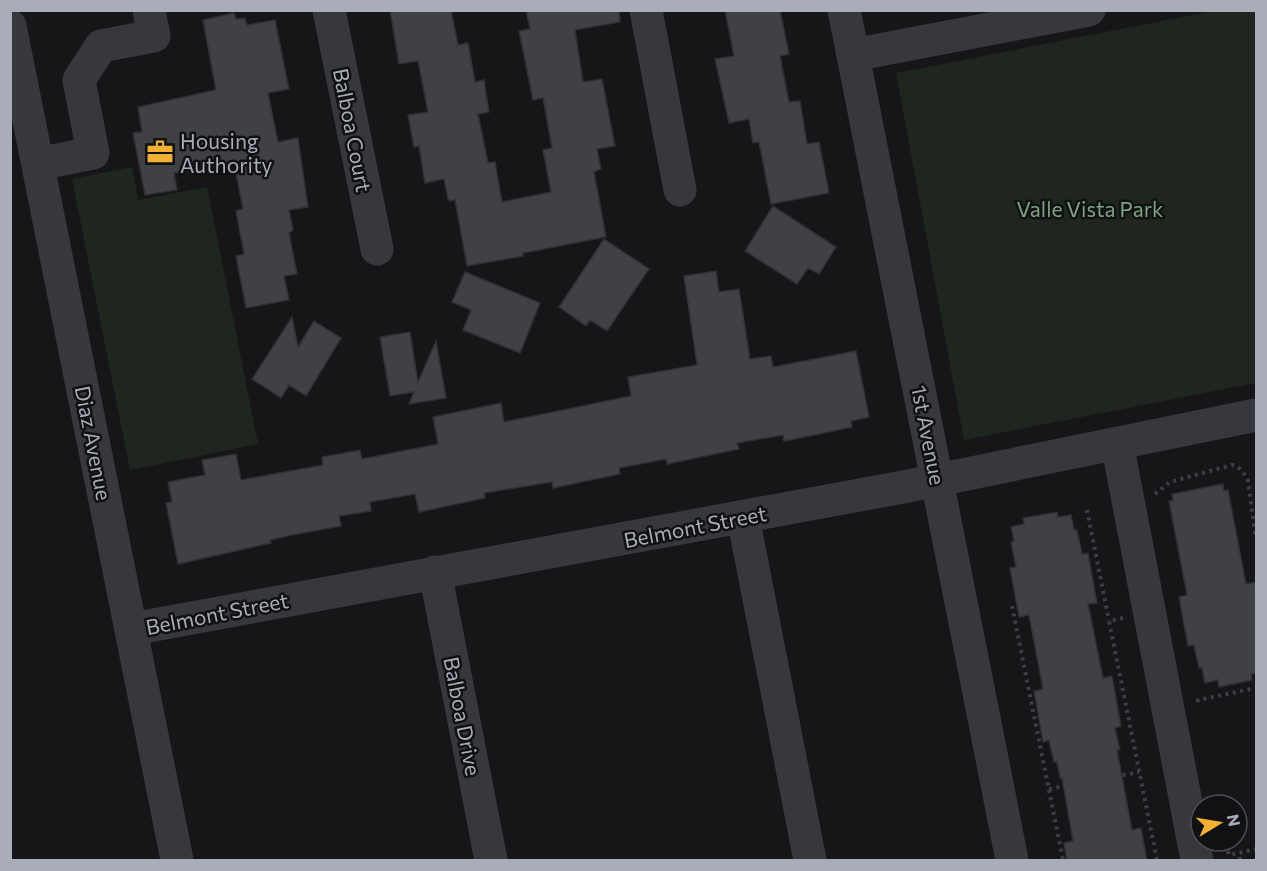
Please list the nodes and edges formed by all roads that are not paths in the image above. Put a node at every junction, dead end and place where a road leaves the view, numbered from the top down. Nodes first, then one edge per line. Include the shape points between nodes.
1 (149, 10) edge
2 (329, 10) edge
3 (646, 10) edge
4 (844, 10) edge
5 (1089, 10) edge
6 (10, 26) edge
7 (853, 55) junction
8 (38, 164) junction
9 (680, 190) dead end
10 (377, 249) dead end
11 (1257, 415) edge
12 (1117, 443) junction
13 (938, 479) junction
14 (743, 517) junction
15 (435, 572) junction
16 (132, 630) junction
17 (177, 861) edge
18 (491, 861) edge
19 (810, 861) edge
20 (1012, 861) edge
21 (1197, 861) edge

1 - 8 street via 154,36 100,46 79,80 93,153
2 - 10 street, Balboa Court
3 - 9 street
4 - 7 street, 1st Avenue
5 - 7 street
6 - 8 street, Diaz Avenue
7 - 13 street, 1st Avenue
8 - 16 street, Diaz Avenue
11 - 12 street, Belmont Street
12 - 13 street, Belmont Street
12 - 21 street
13 - 14 street, Belmont Street
13 - 20 street, 1st Avenue
14 - 15 street, Belmont Street
14 - 19 street
15 - 16 street, Belmont Street
15 - 18 street, Balboa Drive
16 - 17 street, Diaz Avenue

